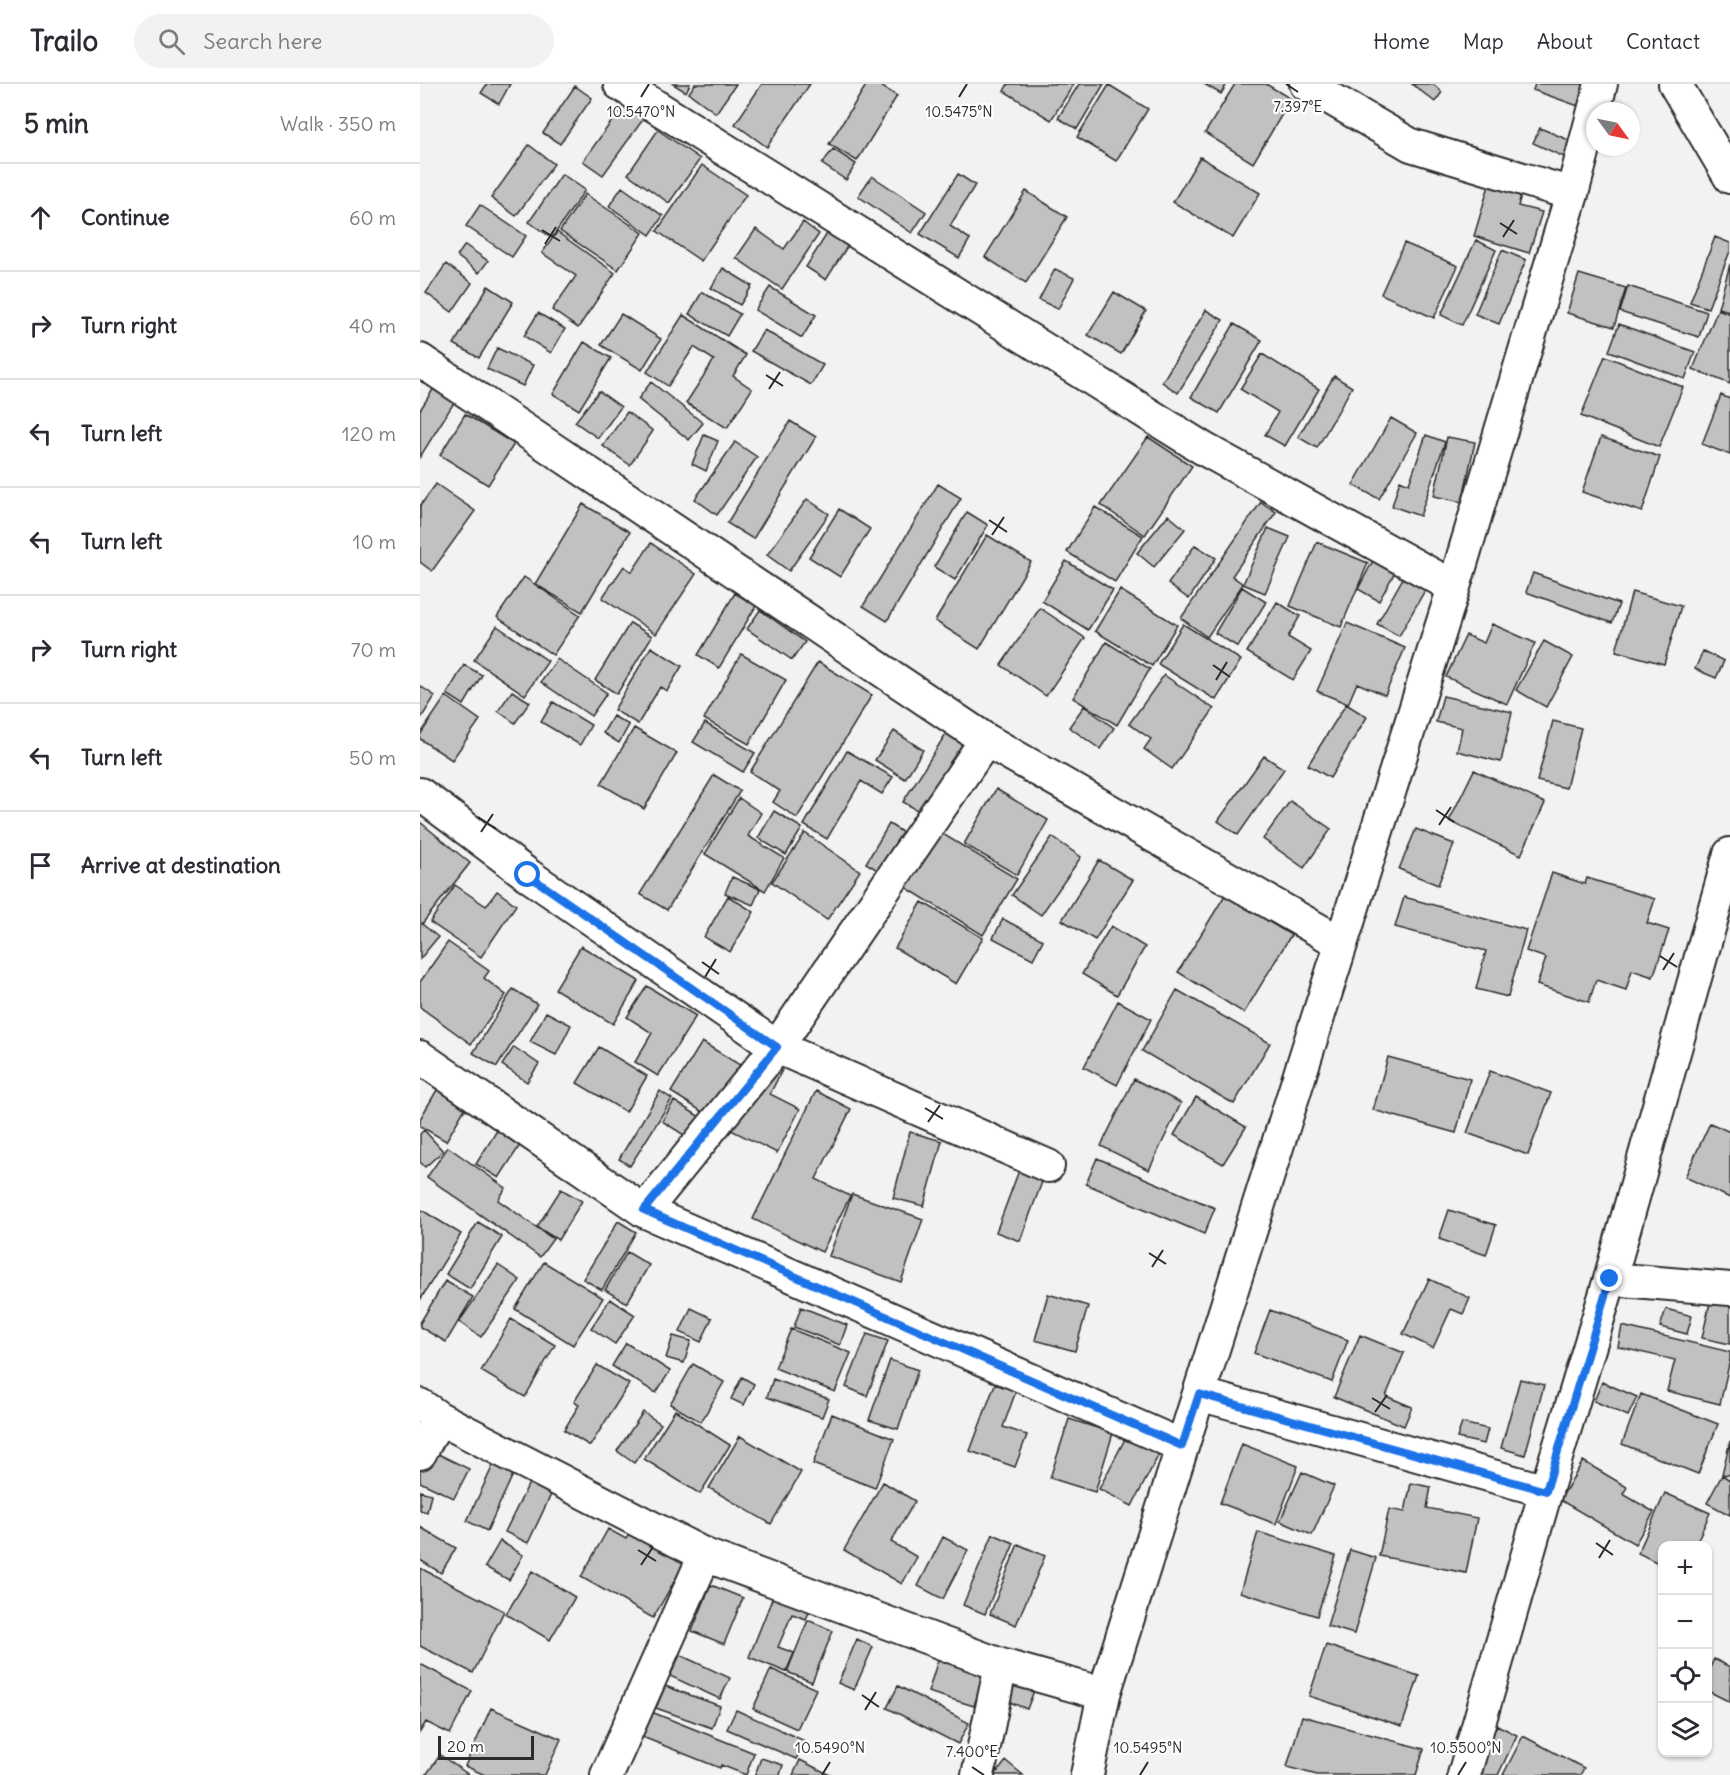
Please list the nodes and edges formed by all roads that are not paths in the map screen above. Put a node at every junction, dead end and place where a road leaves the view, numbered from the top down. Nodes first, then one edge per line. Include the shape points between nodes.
1 (621, 84) edge
2 (1306, 84) edge
3 (1600, 84) edge
4 (1675, 84) edge
5 (1730, 177) edge
6 (1572, 194) junction
7 (420, 360) edge
8 (1454, 586) junction
9 (986, 740) junction
10 (420, 794) edge
11 (1730, 854) edge
12 (1341, 943) junction
13 (777, 1047) junction
14 (420, 1057) edge
15 (1048, 1166) dead end
16 (644, 1210) junction
17 (1610, 1279) junction
18 (1730, 1289) edge
19 (1199, 1394) junction
20 (430, 1412) edge
21 (1182, 1446) junction
22 (420, 1453) edge
23 (1546, 1491) junction
24 (705, 1555) junction
25 (1001, 1665) junction
26 (1104, 1694) junction
27 (607, 1775) edge
28 (978, 1775) edge
29 (1087, 1775) edge
30 (1464, 1775) edge

1 - 8 street via 1204,449
2 - 6 street via 1412,145
3 - 6 street
4 - 5 street
6 - 8 street
7 - 9 street
8 - 12 street
9 - 12 street
9 - 13 street
10 - 13 street via 528,875
11 - 17 street
12 - 19 street
13 - 15 street
13 - 16 street
14 - 16 street
16 - 21 street
17 - 18 street
17 - 23 street
19 - 21 street
19 - 23 street
20 - 22 street
20 - 24 street
21 - 26 street
23 - 30 street
24 - 25 street
24 - 27 street
25 - 26 street
25 - 28 street
26 - 29 street

